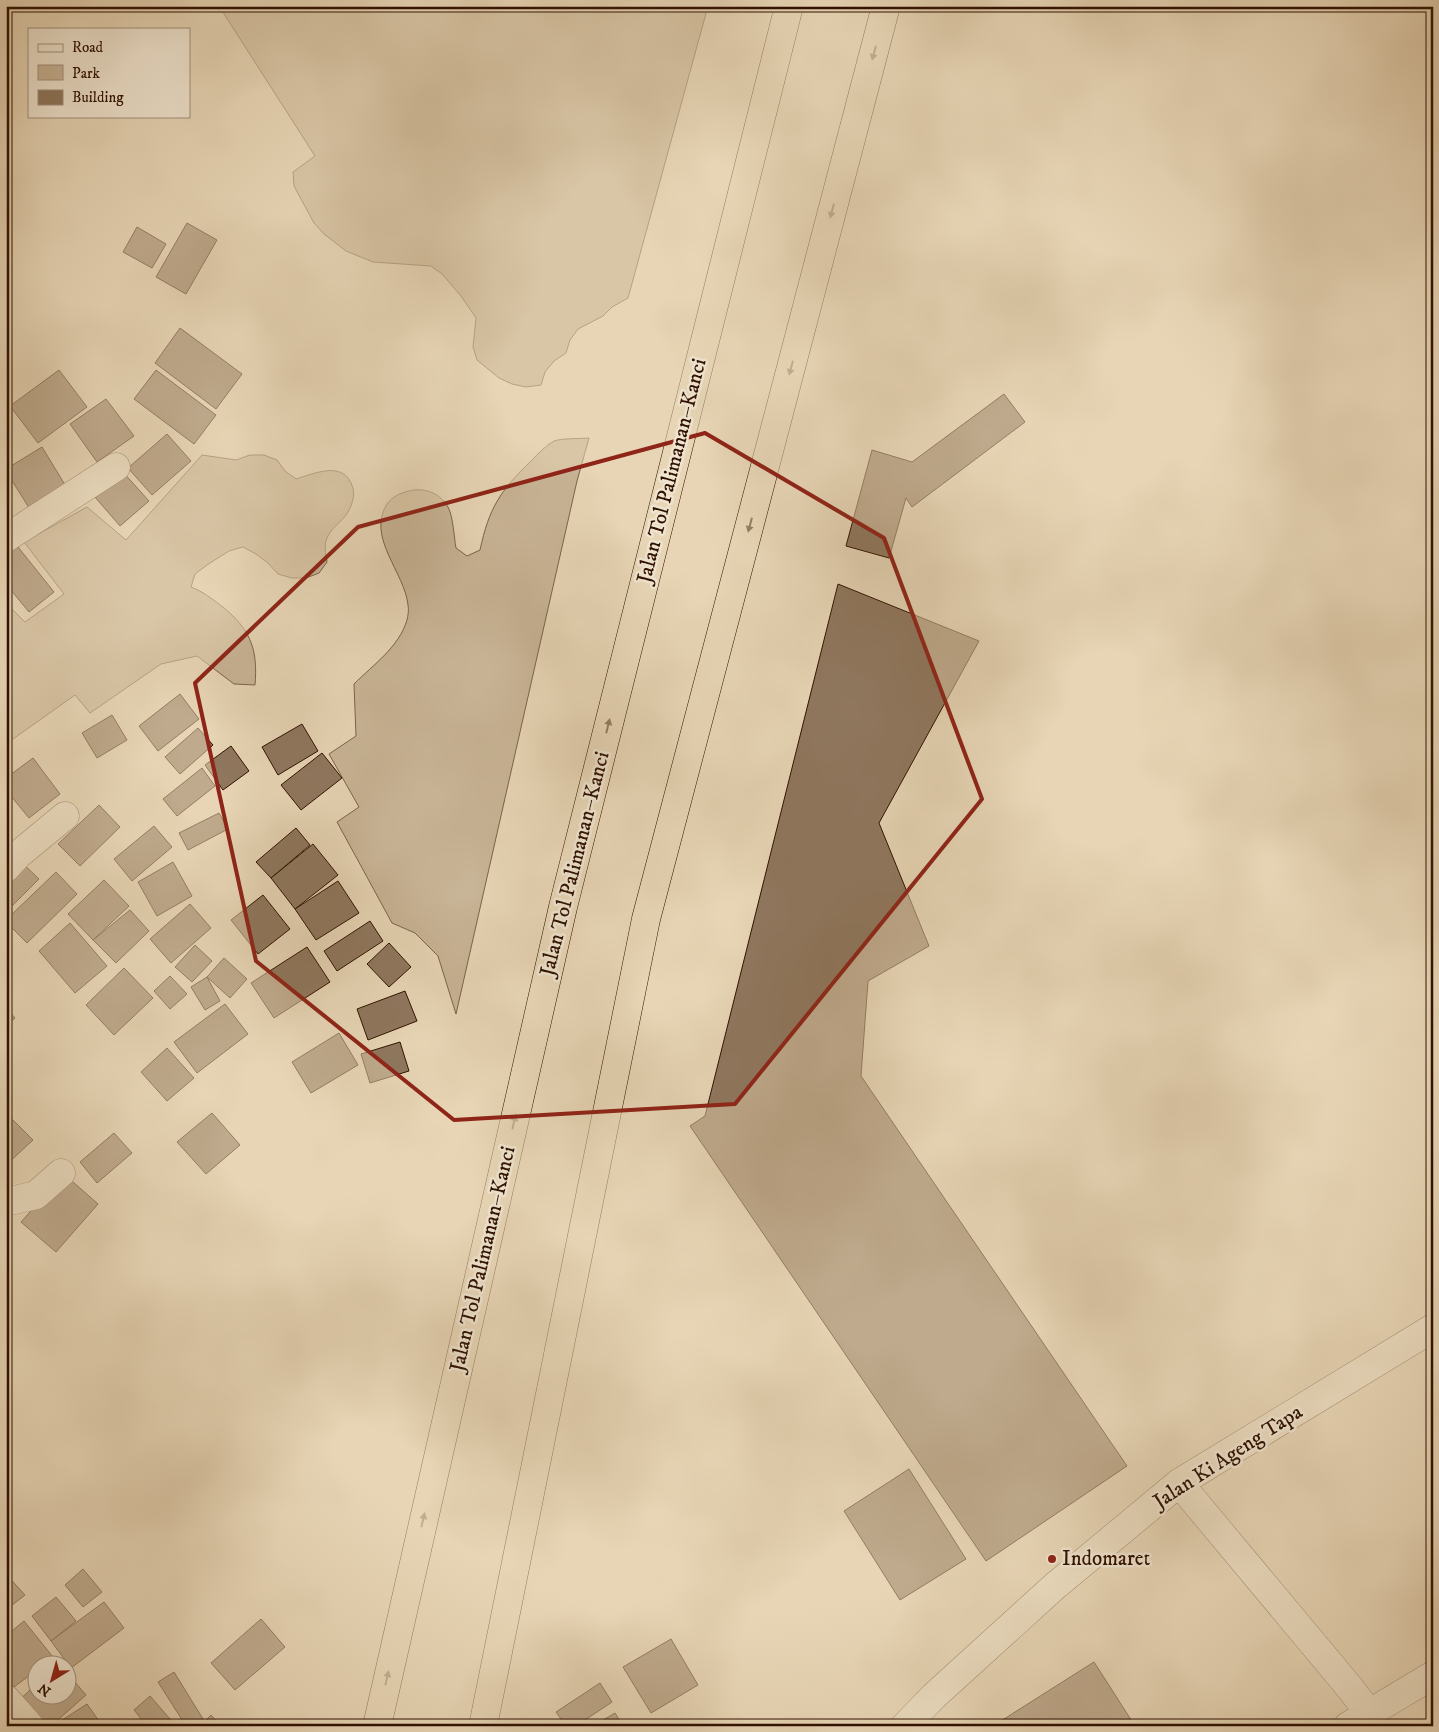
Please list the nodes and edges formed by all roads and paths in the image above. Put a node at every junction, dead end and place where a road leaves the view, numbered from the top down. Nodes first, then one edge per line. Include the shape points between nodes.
1 (789, 6) edge
2 (886, 6) edge
3 (116, 467) dead end
4 (6, 538) edge
5 (65, 816) dead end
6 (6, 868) edge
7 (61, 1173) dead end
8 (6, 1202) edge
9 (1433, 1328) edge
10 (1180, 1483) junction
11 (1433, 1675) edge
12 (6, 1699) edge
13 (1359, 1719) edge
14 (30, 1726) edge
15 (376, 1726) edge
16 (483, 1726) edge
17 (905, 1726) edge

15 -> 1 highway, Jalan Tol Palimanan–Kanci via 563,907
2 -> 16 highway via 646,919
3 - 4 street
5 - 6 street
7 - 8 street via 36,1195
9 - 10 street, Jalan Ki Ageng Tapa
10 - 13 street via 1350,1688
10 - 17 street, Jalan Ki Ageng Tapa via 1055,1586
11 - 13 street
12 - 14 street

